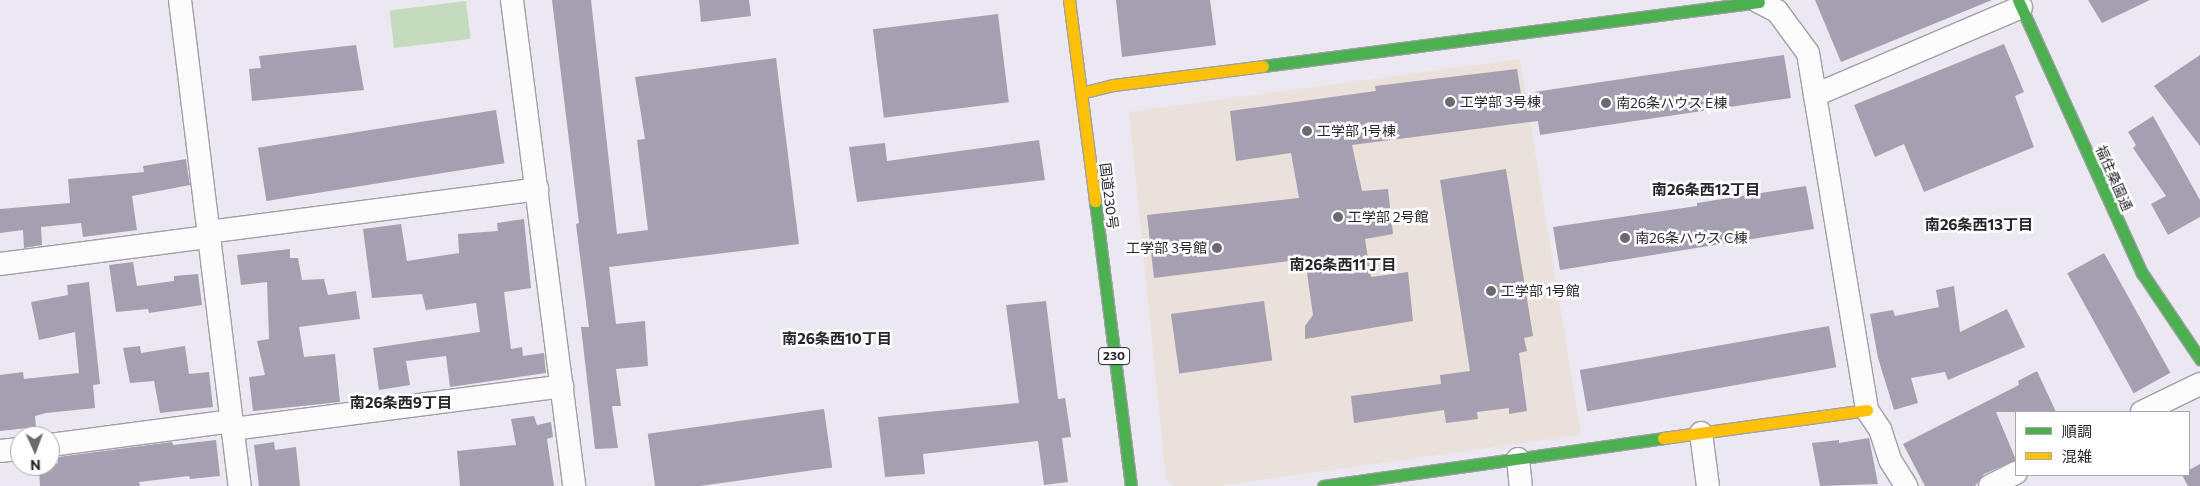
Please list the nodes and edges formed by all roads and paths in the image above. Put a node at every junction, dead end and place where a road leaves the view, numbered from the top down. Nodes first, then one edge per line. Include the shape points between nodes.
1 (180, 0) edge
2 (512, 0) edge
3 (1069, 0) edge
4 (1758, 1) edge
5 (2019, 3) edge
6 (1081, 94) junction
7 (1815, 95) junction
8 (537, 189) junction
9 (208, 235) junction
10 (0, 264) edge
11 (2200, 359) edge
12 (2200, 384) edge
13 (562, 386) junction
14 (1867, 410) junction
15 (2144, 411) edge
16 (232, 425) junction
17 (1702, 433) junction
18 (60, 444) edge
19 (1518, 459) junction
20 (2015, 474) edge
21 (1360, 484) edge
22 (234, 485) edge
23 (574, 486) edge
24 (1131, 486) edge
25 (1323, 486) edge
26 (1521, 486) edge
27 (1708, 486) edge
28 (1906, 486) edge
29 (1990, 486) edge

1 - 9 street
2 - 8 street
3 - 6 main road, 国道230号 / 230
4 - 6 main road via 1113,86
4 - 7 street via 1776,11 1808,53
5 - 7 street
5 - 11 main road, 福住桑園通 via 2142,273
6 - 24 main road, 国道230号 / 230
7 - 14 street
8 - 9 street
8 - 13 street
9 - 10 street
9 - 16 street
12 - 15 street
13 - 16 street
13 - 23 street
14 - 17 main road
14 - 28 street via 1880,429 1890,460
16 - 18 street
16 - 22 street
17 - 19 main road
17 - 27 street
19 - 21 main road
19 - 26 street
20 - 29 street
21 - 25 main road

